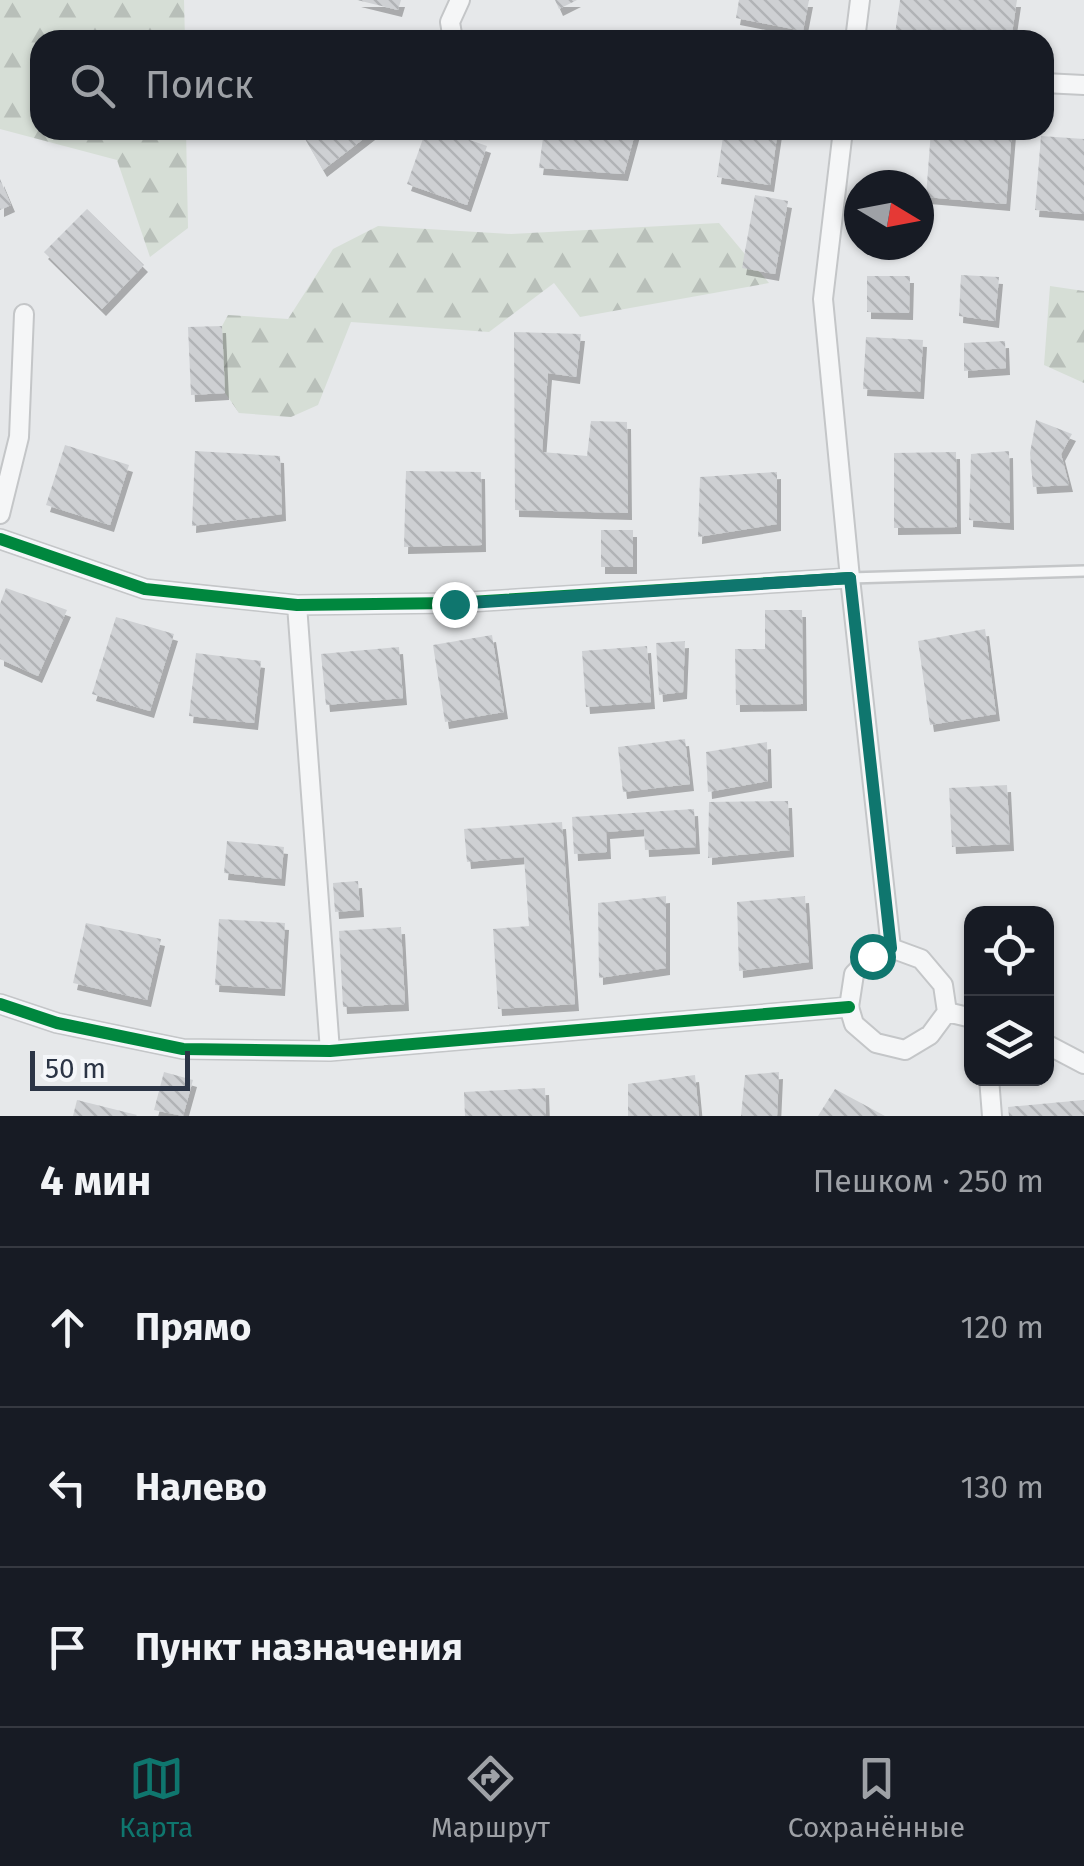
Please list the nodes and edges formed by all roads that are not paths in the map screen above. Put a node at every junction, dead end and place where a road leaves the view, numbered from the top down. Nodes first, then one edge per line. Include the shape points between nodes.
1 (460, 0) edge
2 (860, 0) edge
3 (451, 30) edge
4 (856, 30) edge
5 (1054, 84) edge
6 (1084, 85) edge
7 (842, 140) edge
8 (24, 314) dead end
9 (0, 514) edge
10 (0, 539) edge
11 (1084, 571) edge
12 (850, 578) junction
13 (297, 605) junction
14 (891, 948) junction
15 (0, 1004) edge
16 (848, 1007) junction
17 (947, 1012) junction
18 (964, 1016) edge
19 (1054, 1048) edge
20 (330, 1051) junction
21 (1084, 1064) edge
22 (990, 1086) edge
23 (992, 1116) edge

1 - 3 street
2 - 4 street
5 - 6 street
7 - 12 street via 824,298
8 - 9 street via 20,437
10 - 13 street via 145,589
11 - 12 lane
12 - 13 street via 454,604
12 - 14 street
13 - 20 street
14 - 16 street via 854,974
14 - 17 street via 921,960 943,985
15 - 20 street via 183,1050
16 - 17 street via 854,1024 876,1043 904,1050 930,1036
16 - 20 street
17 - 18 street
19 - 21 street
22 - 23 street

